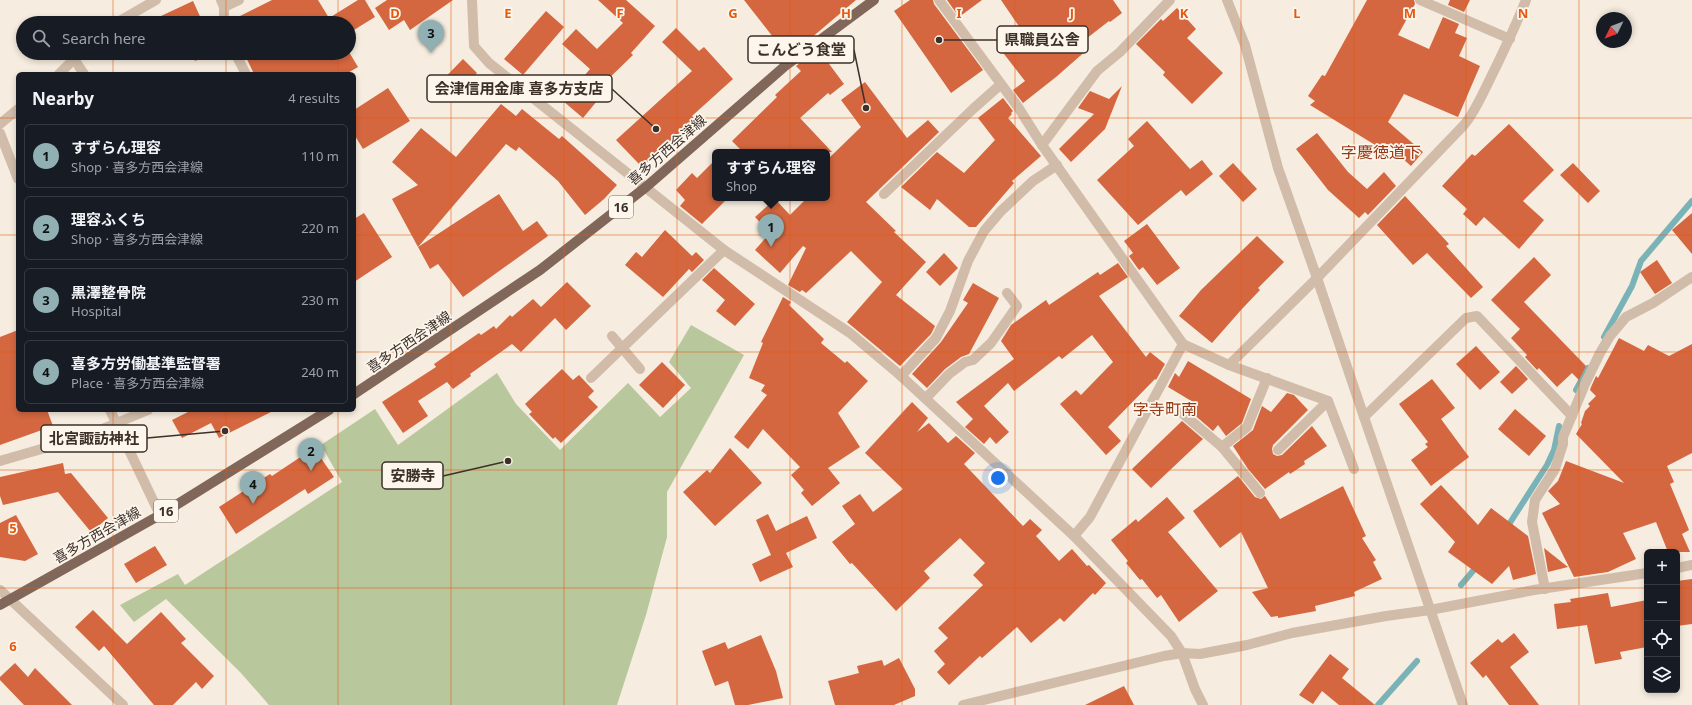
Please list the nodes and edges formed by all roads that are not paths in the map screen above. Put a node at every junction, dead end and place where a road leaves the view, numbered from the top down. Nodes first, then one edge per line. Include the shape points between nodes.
1 (156, 0) edge
2 (239, 0) edge
3 (472, 0) edge
4 (874, 0) edge
5 (939, 0) edge
6 (1170, 0) edge
7 (1227, 0) edge
8 (1420, 0) edge
9 (1526, 0) edge
10 (223, 4) edge
11 (128, 16) edge
12 (224, 16) edge
13 (1510, 39) junction
14 (73, 60) edge
15 (79, 60) edge
16 (239, 60) edge
17 (61, 72) edge
18 (83, 72) edge
19 (245, 72) edge
20 (1000, 85) junction
21 (16, 111) edge
22 (0, 124) edge
23 (0, 133) edge
24 (1042, 145) junction
25 (1057, 165) junction
26 (16, 174) edge
27 (646, 187) junction
28 (884, 194) dead end
29 (724, 250) junction
30 (1692, 277) edge
31 (1318, 278) junction
32 (1007, 293) dead end
33 (612, 336) dead end
34 (1183, 344) junction
35 (623, 348) junction
36 (1229, 364) junction
37 (640, 369) dead end
38 (901, 376) junction
39 (591, 378) dead end
40 (1267, 378) junction
41 (356, 393) edge
42 (926, 398) junction
43 (1328, 401) junction
44 (111, 412) edge
45 (143, 412) edge
46 (326, 412) edge
47 (1182, 413) dead end
48 (1572, 416) junction
49 (1364, 417) junction
50 (115, 424) junction
51 (1222, 447) junction
52 (1278, 450) dead end
53 (0, 461) edge
54 (1354, 469) dead end
55 (1260, 493) dead end
56 (160, 515) junction
57 (1074, 536) junction
58 (1692, 565) edge
59 (1680, 567) edge
60 (1644, 573) edge
61 (1545, 589) junction
62 (0, 590) edge
63 (10, 600) junction
64 (0, 605) edge
65 (1430, 610) junction
66 (1182, 653) junction
67 (123, 705) edge
68 (963, 705) edge
69 (1204, 705) edge
70 (1463, 705) edge

1 - 11 street
2 - 10 street
3 - 27 street via 474,46 489,63
4 - 27 main road, 喜多方西会津線 / 16 via 785,66
5 - 20 street
6 - 24 street via 1120,52 1097,71
7 - 31 street via 1245,45 1278,168
8 - 13 street
9 - 13 street
10 - 12 street
13 - 31 street via 1464,126
14 - 17 street
15 - 18 street
16 - 19 street
20 - 24 street via 1018,107
20 - 28 street
21 - 22 street
23 - 26 street
24 - 25 street
25 - 34 street
25 - 38 street via 1033,181 984,231 968,261 950,311 936,338
27 - 29 street
27 - 41 main road, 喜多方西会津線 / 16 via 540,270
29 - 35 street
29 - 38 street via 850,333
30 - 48 street via 1653,303 1626,317 1600,353
31 - 36 street
31 - 49 street
32 - 42 street via 1017,306 991,343 973,360 965,362 949,374
33 - 35 street
34 - 36 street
34 - 57 street via 1090,517
35 - 37 street
35 - 39 street
36 - 40 street
38 - 42 street
40 - 43 street
40 - 51 street via 1247,427
42 - 57 street
43 - 52 street
43 - 54 street
44 - 50 street
45 - 50 street
46 - 56 main road, 喜多方西会津線 / 16
47 - 51 street
48 - 49 street via 1477,316 1466,318
48 - 61 street via 1555,469 1539,492 1533,511 1532,522
49 - 65 street
50 - 53 street via 83,437
50 - 56 street
51 - 55 street
56 - 63 main road, 喜多方西会津線 / 16
57 - 66 street via 1171,636
58 - 59 street
60 - 61 street
61 - 65 street
62 - 63 street
63 - 64 main road, 喜多方西会津線 / 16
63 - 67 street
65 - 66 street via 1292,633 1200,654
65 - 70 street
66 - 68 street
66 - 69 street via 1195,689

